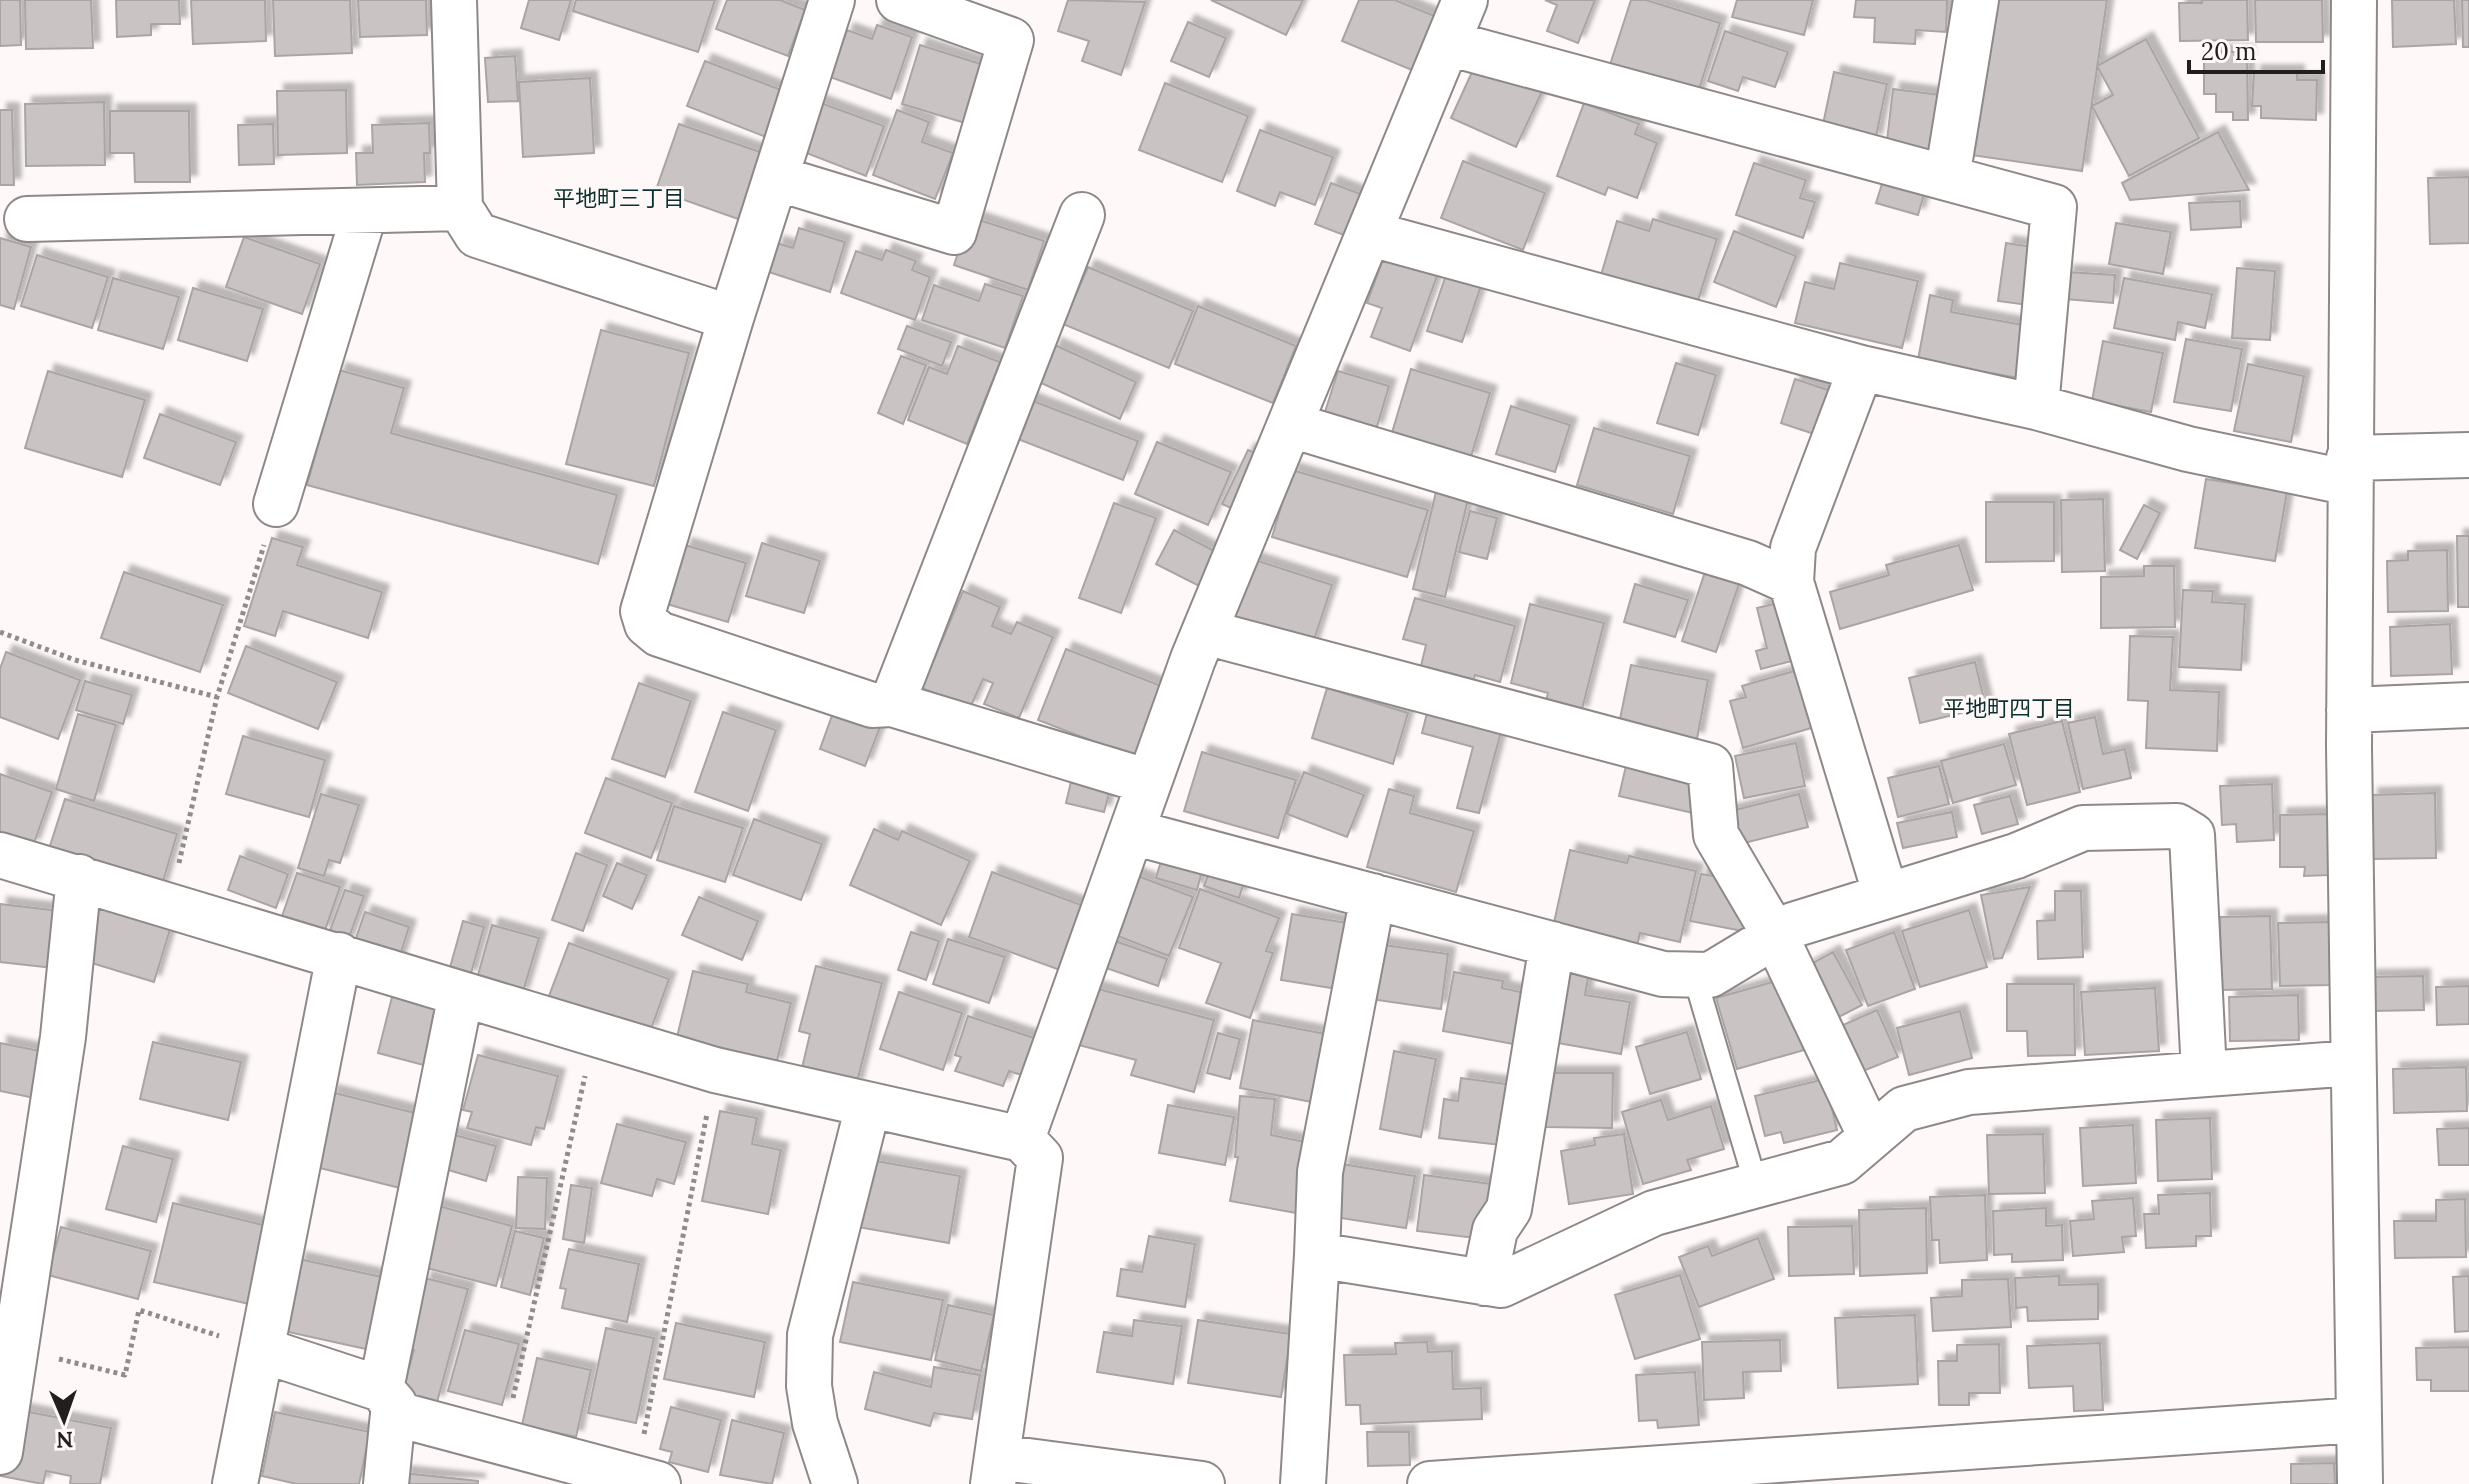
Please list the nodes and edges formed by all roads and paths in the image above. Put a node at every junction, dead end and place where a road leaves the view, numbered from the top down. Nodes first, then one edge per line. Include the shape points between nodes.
1 (454, 0) edge
2 (832, 0) edge
3 (899, 0) edge
4 (1465, 0) edge
5 (1976, 0) edge
6 (2354, 0) edge
7 (1448, 43) junction
8 (776, 178) junction
9 (1947, 178) junction
10 (460, 208) junction
11 (365, 211) junction
12 (1082, 215) dead end
13 (27, 219) dead end
14 (1371, 234) junction
15 (731, 318) junction
16 (1861, 368) junction
17 (2036, 407) junction
18 (1291, 425) junction
19 (2469, 455) edge
20 (2350, 470) junction
21 (276, 504) joint
22 (1791, 582) junction
23 (0, 632) edge
24 (1205, 632) junction
25 (217, 697) junction
26 (892, 704) junction
27 (2469, 705) edge
28 (2349, 710) junction
29 (1149, 782) junction
30 (1132, 832) junction
31 (0, 855) edge
32 (79, 877) junction
33 (1373, 896) junction
34 (1886, 896) junction
35 (169, 903) junction
36 (1776, 937) junction
37 (1552, 944) junction
38 (339, 955) junction
39 (1694, 974) junction
40 (461, 994) junction
41 (594, 1035) junction
42 (2353, 1063) junction
43 (715, 1070) junction
44 (2204, 1073) junction
45 (868, 1106) junction
46 (1871, 1137) junction
47 (1022, 1139) junction
48 (1756, 1185) junction
49 (1317, 1255) junction
50 (1484, 1283) junction
51 (14, 1348) junction
52 (262, 1350) junction
53 (387, 1401) junction
54 (2358, 1420) junction
55 (504, 1442) junction
56 (0, 1452) edge
57 (995, 1471) edge
58 (647, 1481) edge
59 (235, 1484) edge
60 (386, 1484) edge
61 (835, 1484) edge
62 (1202, 1484) edge
63 (1303, 1484) edge
64 (1430, 1484) edge
65 (2360, 1484) edge

1 - 10 street
2 - 8 street
3 - 8 street via 1011,40 954,232
4 - 7 street
5 - 9 street
6 - 20 street
7 - 9 street
7 - 14 street
8 - 15 street
9 - 17 street via 2054,207
10 - 11 street
10 - 15 street via 477,235
11 - 13 street
11 - 21 street
12 - 26 street
14 - 16 street
14 - 18 street
15 - 26 street via 643,611 647,624 659,634 872,705
16 - 17 street
16 - 22 street via 1793,548
17 - 20 street via 2188,449
18 - 22 street via 1733,559
18 - 24 street
19 - 20 street
20 - 28 street
21 - 25 path
22 - 34 street
23 - 25 path via 75,660
24 - 29 street
24 - 36 street via 1710,766 1716,835
25 - 35 path
26 - 29 street
27 - 28 street
28 - 42 street
29 - 30 street
30 - 33 street
30 - 47 street
31 - 32 street
32 - 35 street
32 - 51 street via 63,1037
33 - 37 street
33 - 49 street via 1320,1172
34 - 36 street via 1793,925
34 - 44 street via 2016,856 2083,828 2177,826 2192,835
35 - 38 street
36 - 39 street via 1710,975
36 - 46 street
37 - 39 street via 1663,974
37 - 50 street via 1509,1209 1495,1230
38 - 40 street
38 - 52 street
39 - 48 lane
40 - 41 street
40 - 53 street
41 - 43 street
41 - 55 path
42 - 44 street
42 - 54 street
43 - 45 street
43 - 58 path
44 - 46 street via 1969,1092 1904,1109
45 - 47 street
45 - 61 street via 810,1335 815,1423
46 - 48 street via 1842,1162
47 - 57 street via 1040,1158
48 - 50 street via 1654,1213 1501,1285
49 - 50 street
49 - 63 street
51 - 52 path via 125,1375 139,1310
51 - 56 street
52 - 53 street
52 - 59 street
53 - 55 street
53 - 60 street
54 - 64 street
54 - 65 street
55 - 58 street
57 - 62 street

